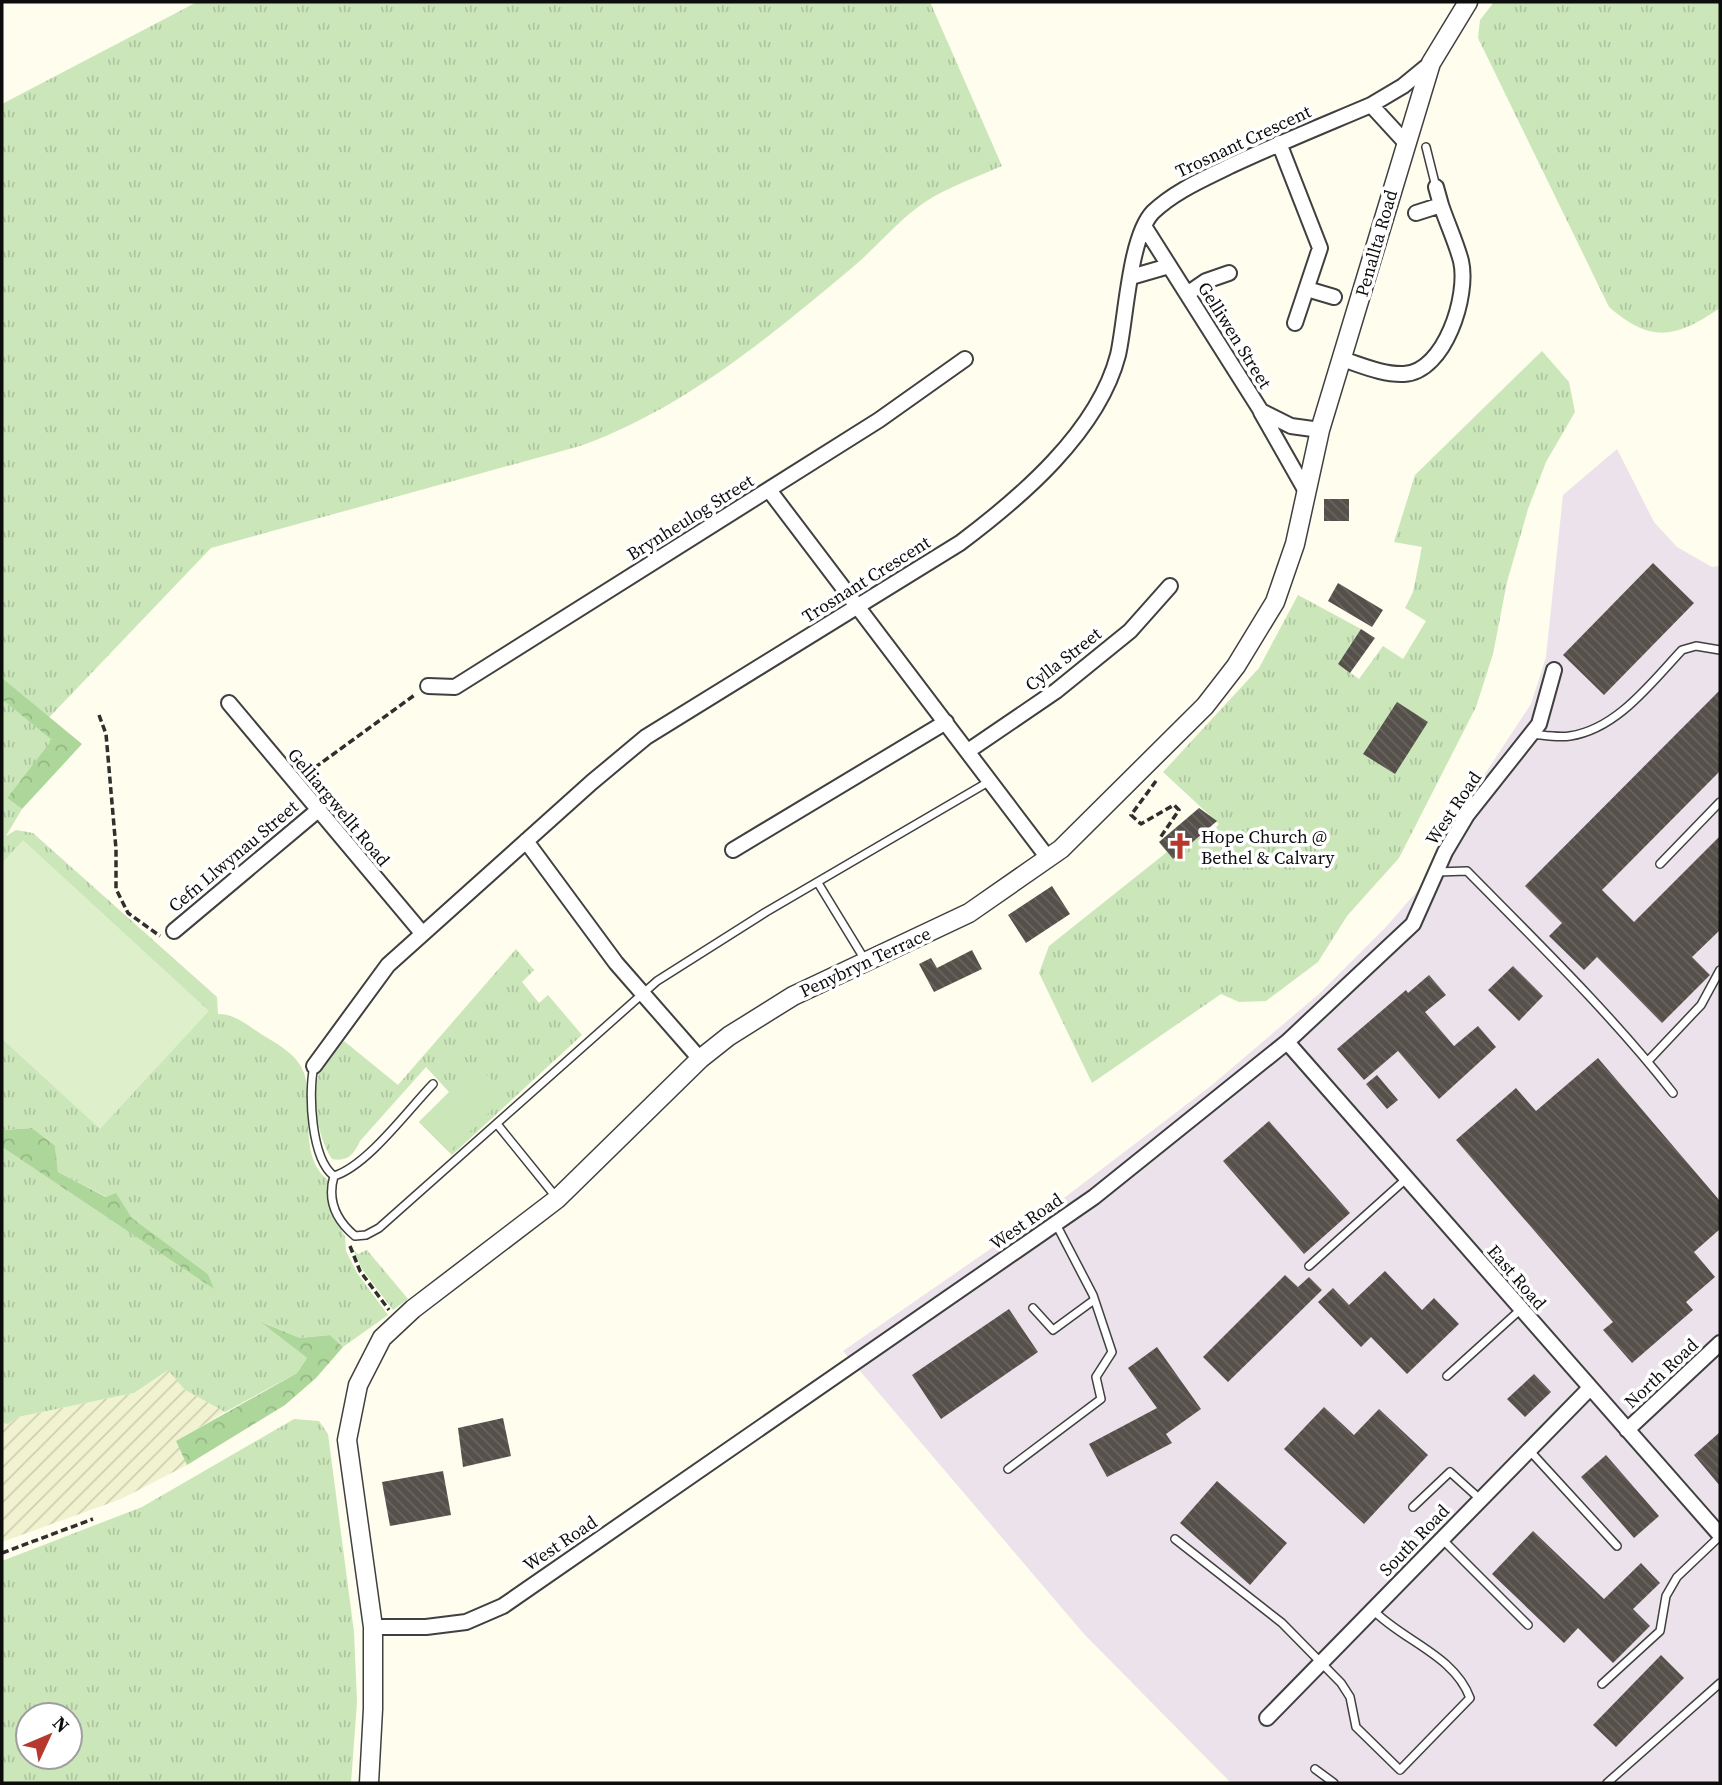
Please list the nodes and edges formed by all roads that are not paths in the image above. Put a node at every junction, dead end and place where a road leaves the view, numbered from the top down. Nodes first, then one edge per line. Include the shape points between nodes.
1 (1468, 2) edge
2 (1431, 63) junction
3 (1371, 104) junction
4 (1405, 142) junction
5 (1279, 144) junction
6 (1426, 147) dead end
7 (1436, 187) joint
8 (1441, 205) junction
9 (1416, 214) dead end
10 (1144, 226) junction
11 (1169, 266) junction
12 (1229, 273) dead end
13 (1131, 277) junction
14 (1307, 289) junction
15 (1187, 294) junction
16 (1334, 297) dead end
17 (1295, 323) dead end
18 (965, 359) dead end
19 (1342, 359) junction
20 (1261, 411) junction
21 (1320, 430) junction
22 (769, 490) junction
23 (1307, 493) junction
24 (1170, 586) dead end
25 (858, 606) junction
26 (1720, 649) edge
27 (1554, 670) dead end
28 (428, 686) road end
29 (229, 703) dead end
30 (946, 722) junction
31 (1531, 734) junction
32 (968, 751) junction
33 (990, 781) junction
34 (1720, 802) edge
35 (317, 811) junction
36 (526, 841) junction
37 (733, 850) dead end
38 (1048, 858) junction
39 (1660, 864) dead end
40 (1437, 872) junction
41 (818, 883) junction
42 (174, 931) road end
43 (422, 933) junction
44 (865, 960) junction
45 (1720, 970) edge
46 (642, 993) junction
47 (1287, 1042) junction
48 (700, 1059) junction
49 (1648, 1061) junction
50 (314, 1066) joint
51 (433, 1084) dead end
52 (1673, 1093) dead end
53 (497, 1124) junction
54 (334, 1175) junction
55 (1406, 1179) junction
56 (557, 1199) junction
57 (1056, 1224) junction
58 (1309, 1266) dead end
59 (1094, 1300) junction
60 (1033, 1308) dead end
61 (1520, 1310) junction
62 (1720, 1343) edge
63 (1447, 1376) dead end
64 (1589, 1389) junction
65 (1628, 1430) junction
66 (1529, 1450) junction
67 (1008, 1469) dead end
68 (1480, 1500) junction
69 (1413, 1507) dead end
70 (1720, 1535) edge
71 (1175, 1539) dead end
72 (1442, 1539) junction
73 (1617, 1546) dead end
74 (1373, 1610) junction
75 (1528, 1625) dead end
76 (373, 1627) junction
77 (1321, 1663) junction
78 (1720, 1683) edge
79 (1602, 1684) dead end
80 (1267, 1718) dead end
81 (1315, 1769) dead end
82 (369, 1783) edge
83 (1334, 1783) edge
84 (1608, 1783) edge

1 - 2 street, Penallta Road
2 - 3 street, Trosnant Crescent
2 - 4 street, Penallta Road
3 - 4 street
3 - 5 street, Trosnant Crescent
4 - 19 street, Penallta Road
5 - 10 street, Trosnant Crescent via 1187,187 1153,213
5 - 14 street via 1320,248
6 - 7 lane
7 - 8 street
8 - 9 street
8 - 19 street via 1461,262 1463,285 1444,348 1428,366 1406,374
10 - 11 street, Gelliwen Street
10 - 13 street, Trosnant Crescent
11 - 13 street
11 - 15 street, Gelliwen Street
12 - 15 street
13 - 25 street, Trosnant Crescent via 1112,369 1096,404 1041,476 960,543
14 - 16 street
14 - 17 street
15 - 20 street, Gelliwen Street
18 - 22 street, Brynheulog Street
19 - 21 street, Penallta Road
20 - 21 street, Gelliwen Street via 1290,426
20 - 23 street
21 - 23 street, Penallta Road
22 - 25 street
22 - 28 street, Brynheulog Street via 455,687
23 - 38 street, Penybryn Terrace via 1296,544 1275,602 1236,666 1146,767
24 - 32 street, Cylla Street via 1130,631 1056,691
25 - 30 street
25 - 36 street, Trosnant Crescent via 646,737
26 - 31 lane via 1696,646 1682,650 1616,717 1590,729 1569,736
27 - 31 street, West Road via 1539,723
29 - 35 street, Gelliargwellt Road
30 - 32 street
30 - 37 street
31 - 40 street, West Road via 1467,815
32 - 33 street
33 - 38 street
33 - 41 lane
34 - 39 lane
35 - 42 street, Cefn Llwynau Street
35 - 43 street, Gelliargwellt Road
36 - 43 street, Trosnant Crescent
36 - 46 street
38 - 44 street, Penybryn Terrace via 970,913
40 - 47 street, West Road via 1413,924
40 - 49 lane via 1466,871
41 - 44 lane
41 - 46 lane
43 - 50 street, Trosnant Crescent via 388,965
44 - 48 street, Penybryn Terrace via 793,996
45 - 49 lane via 1701,1005
46 - 48 street
46 - 53 lane
47 - 55 street, East Road
47 - 57 street, West Road
48 - 56 street, Penybryn Terrace
49 - 52 lane
50 - 54 lane via 309,1086 320,1154 323,1168
51 - 54 lane via 365,1155 346,1172
53 - 54 lane via 366,1235 355,1236 339,1223 330,1191
53 - 56 lane
55 - 58 lane
55 - 61 street, East Road
56 - 76 street, Penybryn Terrace via 382,1338 358,1385 347,1440
57 - 59 lane
57 - 76 street, West Road via 503,1606 466,1622
59 - 60 lane via 1053,1331
59 - 67 lane via 1112,1352 1096,1377 1101,1399
61 - 63 lane
61 - 64 street, East Road
62 - 65 street, North Road
64 - 65 street, East Road
64 - 66 street, South Road
65 - 70 street, East Road
66 - 68 street, South Road
66 - 73 lane
68 - 69 lane via 1450,1472
68 - 72 street, South Road
70 - 79 lane via 1677,1577 1667,1596 1660,1631
71 - 77 lane via 1282,1623
72 - 74 street, South Road
72 - 75 lane
74 - 77 street, South Road
74 - 77 lane via 1389,1626 1425,1646 1465,1685 1470,1698 1401,1770 1356,1727 1350,1698
76 - 82 street, Penybryn Terrace
77 - 80 street, South Road
78 - 84 lane
81 - 83 lane

